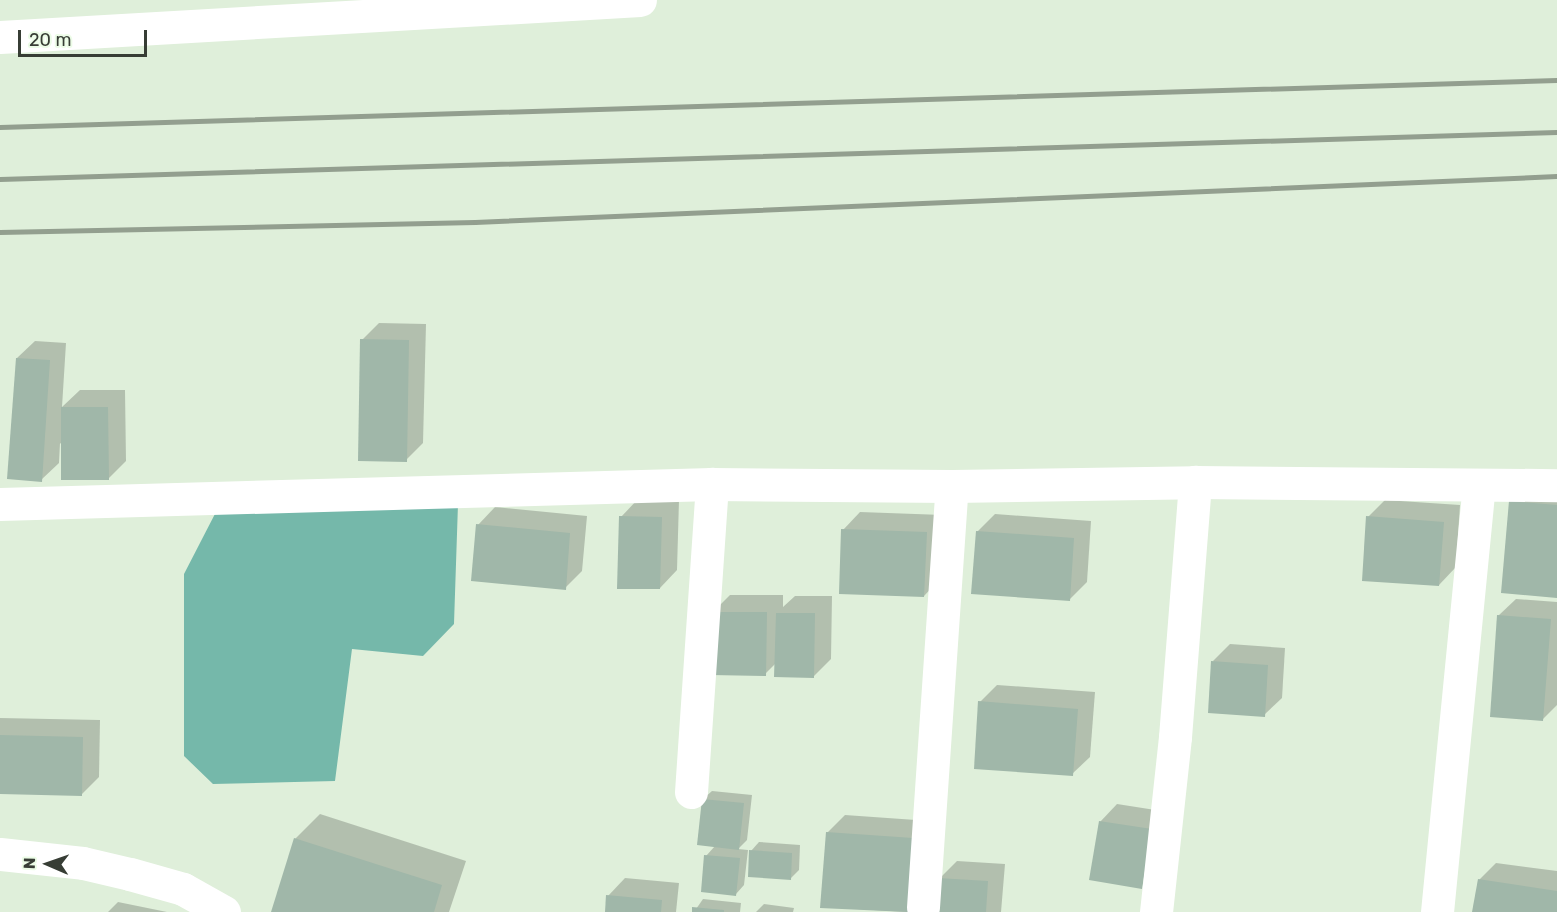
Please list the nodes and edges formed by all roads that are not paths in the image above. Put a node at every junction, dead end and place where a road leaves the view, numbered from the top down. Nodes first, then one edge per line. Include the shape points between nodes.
1 (640, 0) edge
2 (0, 37) edge
3 (1195, 482) junction
4 (712, 484) junction
5 (1479, 485) junction
6 (1557, 485) edge
7 (952, 486) junction
8 (0, 504) edge
9 (692, 792) dead end
10 (0, 854) edge
11 (923, 907) dead end
12 (224, 912) edge
13 (1156, 912) edge
14 (1437, 912) edge

1 - 2 street
3 - 5 street
3 - 7 street
3 - 13 street via 1175,737
4 - 7 street
4 - 8 street
4 - 9 street
5 - 6 street
5 - 14 street
7 - 11 street
10 - 12 street via 83,863 130,874 183,889

